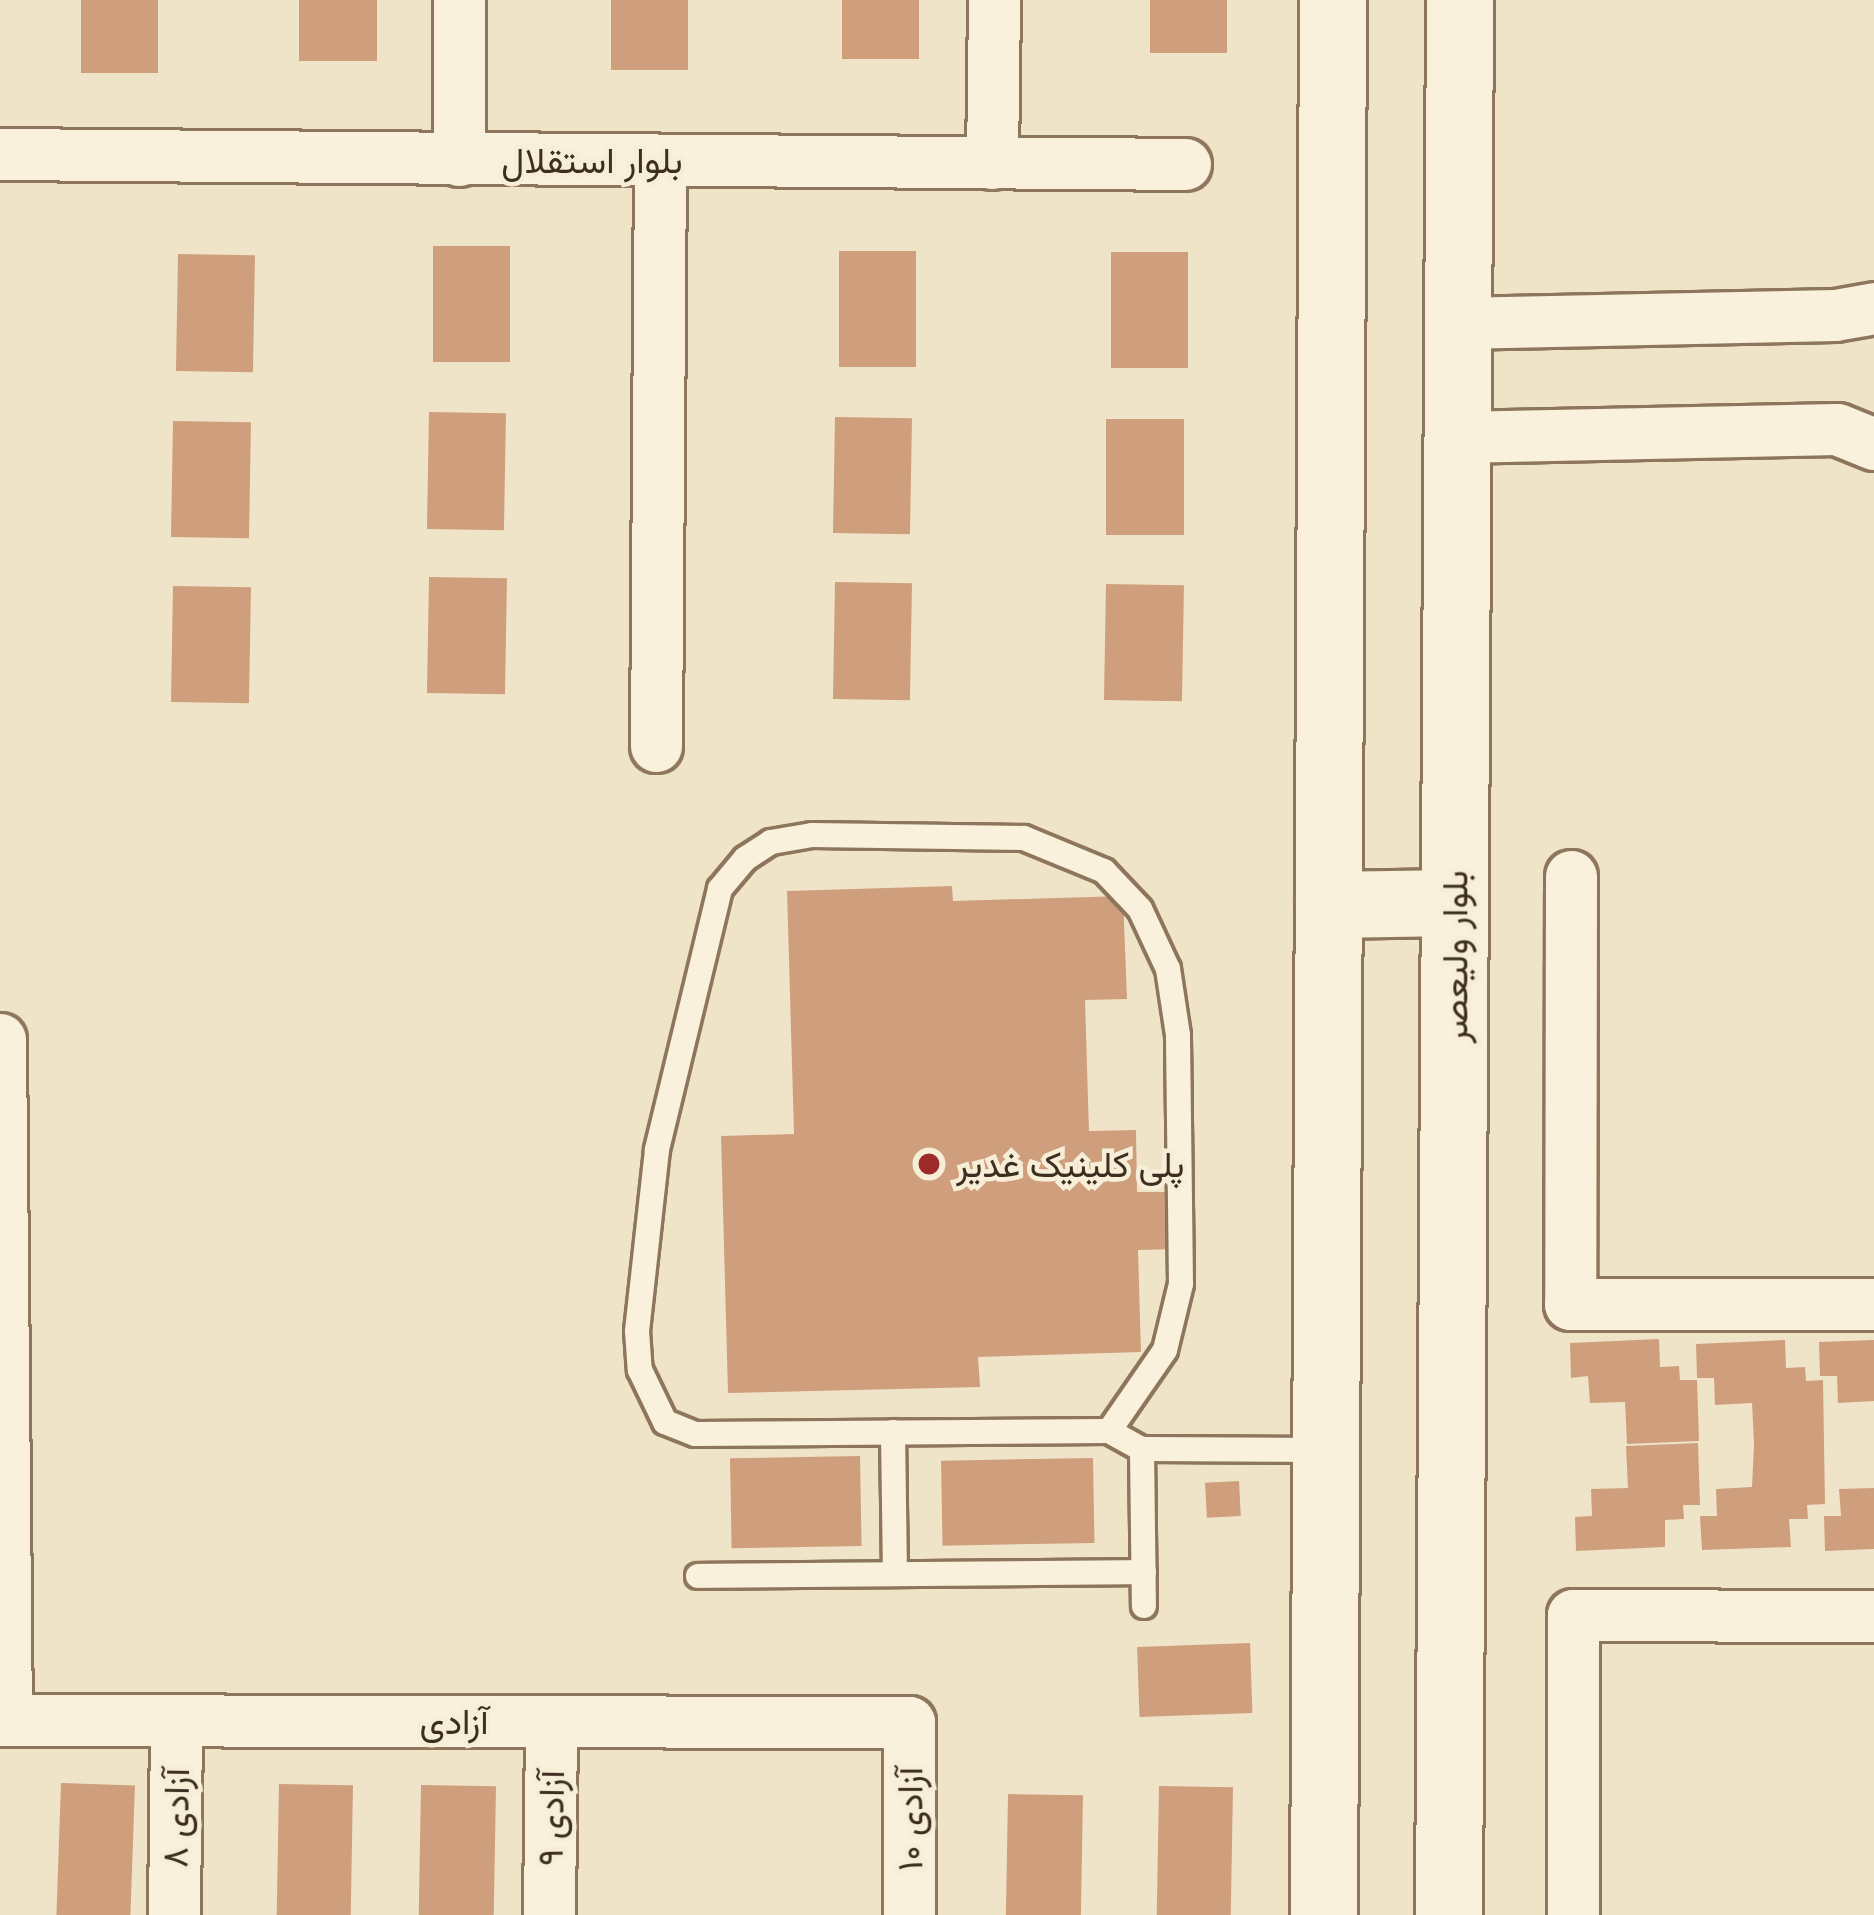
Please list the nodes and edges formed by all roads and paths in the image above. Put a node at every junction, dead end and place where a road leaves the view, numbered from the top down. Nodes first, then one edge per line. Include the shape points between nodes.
1 (460, 0) edge
2 (994, 0) edge
3 (1334, 0) edge
4 (1460, 0) edge
5 (0, 154) edge
6 (458, 160) junction
7 (660, 160) junction
8 (992, 163) junction
9 (1185, 164) dead end
10 (1874, 308) edge
11 (1458, 322) junction
12 (1457, 437) junction
13 (1874, 444) edge
14 (656, 746) dead end
15 (1571, 876) dead end
16 (1454, 903) junction
17 (1329, 905) junction
18 (0, 1039) edge
19 (1874, 1304) edge
20 (1109, 1431) junction
21 (893, 1432) junction
22 (1142, 1449) junction
23 (1327, 1450) junction
24 (1144, 1572) junction
25 (895, 1574) junction
26 (698, 1576) dead end
27 (1144, 1606) dead end
28 (1874, 1616) edge
29 (3, 1720) edge
30 (176, 1720) junction
31 (551, 1721) junction
32 (909, 1722) joint
33 (174, 1915) edge
34 (549, 1915) edge
35 (909, 1915) edge
36 (1324, 1915) edge
37 (1449, 1915) edge
38 (1573, 1915) edge

1 - 6 street
2 - 8 street
3 - 17 street
4 - 11 street, بلوار ولیعصر
5 - 6 street, بلوار استقلال
6 - 7 street, بلوار استقلال
7 - 8 street, بلوار استقلال
7 - 14 street
8 - 9 street, بلوار استقلال
10 - 11 street
11 - 12 street, بلوار ولیعصر
12 - 13 street via 1837,429
12 - 16 street, بلوار ولیعصر
15 - 19 street via 1570,1304
16 - 17 street
16 - 37 street, بلوار ولیعصر
17 - 23 street
18 - 29 street
20 - 21 lane
20 - 21 lane via 1165,1350 1181,1284 1178,1035 1168,969 1140,908 1104,871 1024,838 812,835 771,842 720,889 657,1150 640,1370 665,1422 695,1434
20 - 22 lane
21 - 25 lane
22 - 23 lane
22 - 24 lane
23 - 36 street
24 - 25 lane
24 - 27 lane
25 - 26 lane
28 - 38 street via 1573,1615
29 - 30 street, آزادی
30 - 31 street, آزادی
30 - 33 street, آزادی ۸
31 - 32 street, آزادی
31 - 34 street, آزادی ۹
32 - 35 street, آزادی ۱۰

